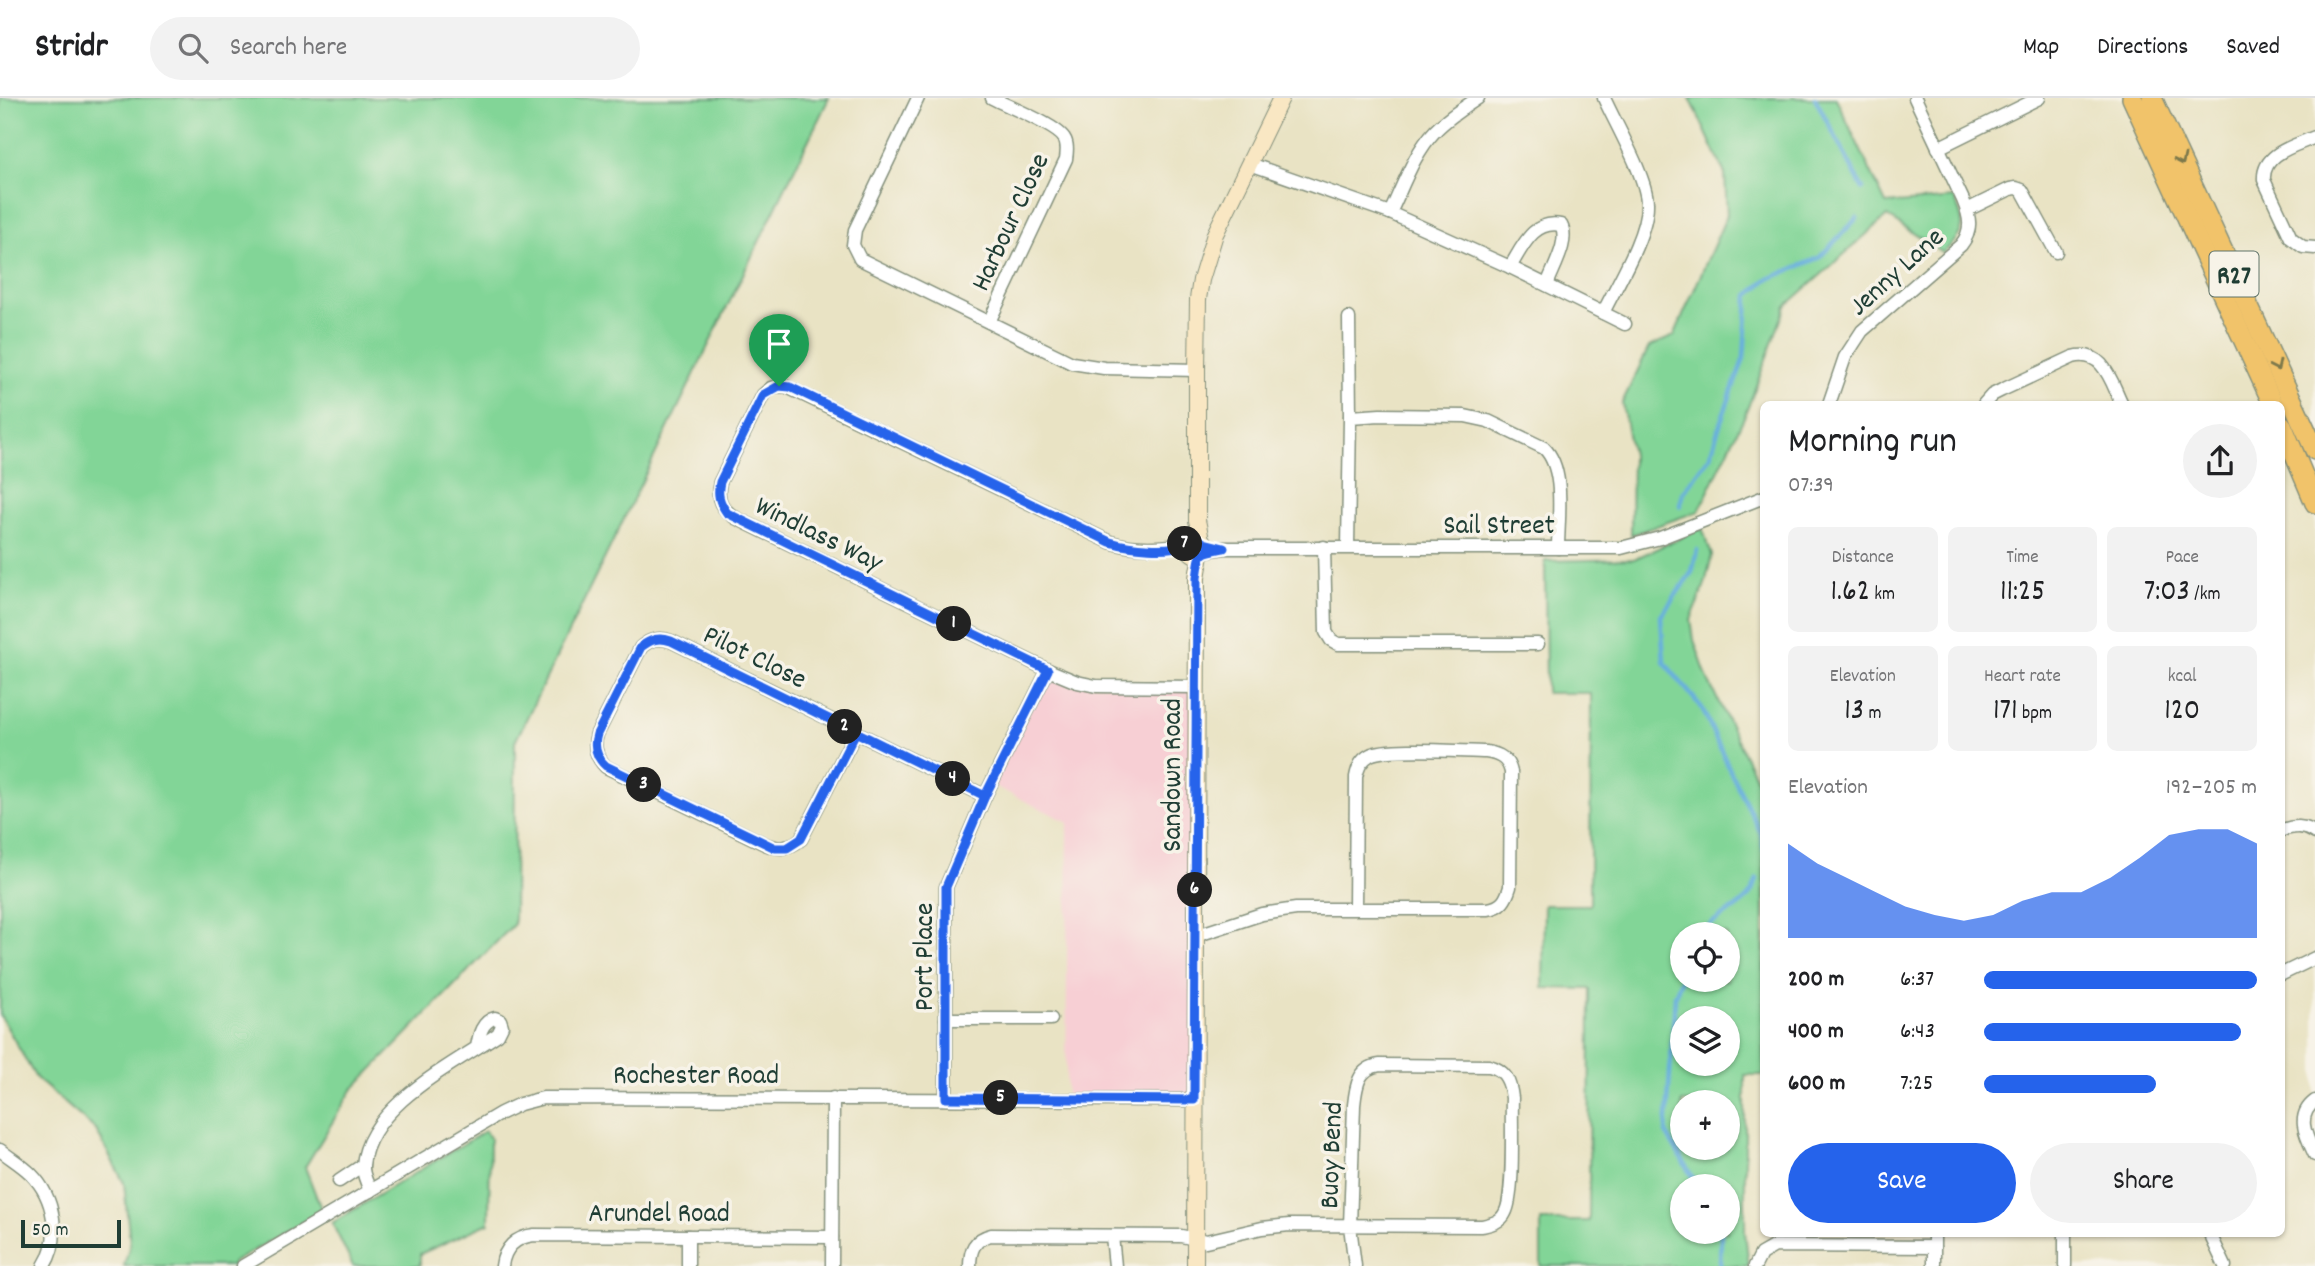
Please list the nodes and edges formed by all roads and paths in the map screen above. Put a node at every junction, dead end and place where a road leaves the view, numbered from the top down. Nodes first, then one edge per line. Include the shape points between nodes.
1 (918, 98) edge
2 (992, 98) edge
3 (1281, 98) edge
4 (1478, 98) edge
5 (1604, 98) edge
6 (1915, 98) edge
7 (2039, 98) edge
8 (2132, 98) edge
9 (2152, 98) edge
10 (2315, 137) edge
11 (1938, 148) junction
12 (1250, 163) junction
13 (1967, 209) junction
14 (1390, 213) junction
15 (2315, 248) edge
16 (2056, 252) dead end
17 (1510, 267) junction
18 (1547, 285) junction
19 (1603, 313) junction
20 (1349, 318) dead end
21 (989, 322) junction
22 (1625, 324) dead end
23 (1197, 370) junction
24 (1830, 401) edge
25 (1987, 401) edge
26 (2121, 401) edge
27 (2272, 401) edge
28 (1350, 417) junction
29 (2285, 432) edge
30 (2315, 450) edge
31 (1760, 499) edge
32 (2315, 503) edge
33 (1197, 547) junction
34 (1324, 547) junction
35 (1348, 547) junction
36 (1558, 548) junction
37 (1538, 644) dead end
38 (1048, 670) junction
39 (1196, 687) junction
40 (856, 732) junction
41 (985, 796) junction
42 (2285, 829) edge
43 (2315, 833) edge
44 (1355, 909) junction
45 (1195, 936) junction
46 (2315, 958) edge
47 (2285, 973) edge
48 (946, 1019) junction
49 (1051, 1019) dead end
50 (477, 1047) dead end
51 (833, 1098) junction
52 (946, 1098) junction
53 (1194, 1100) junction
54 (2315, 1101) edge
55 (0, 1150) edge
56 (2315, 1155) edge
57 (363, 1164) junction
58 (339, 1181) dead end
59 (370, 1191) junction
60 (1350, 1226) junction
61 (688, 1236) junction
62 (1112, 1236) junction
63 (832, 1237) junction
64 (2065, 1237) edge
65 (2211, 1237) edge
66 (1194, 1239) junction
67 (1934, 1240) edge
68 (260, 1262) edge
69 (44, 1266) edge
70 (243, 1266) edge
71 (502, 1266) edge
72 (688, 1266) edge
73 (832, 1266) edge
74 (970, 1266) edge
75 (1115, 1266) edge
76 (1195, 1266) edge
77 (1355, 1266) edge
78 (1755, 1266) edge
79 (1934, 1266) edge
80 (2065, 1266) edge
81 (2225, 1266) edge

1 - 21 street, Harbour Close via 855,230 854,249 860,259
2 - 21 street, Harbour Close via 1054,129 1064,138 1067,151
3 - 12 street, Sandown Road
4 - 14 street via 1434,132
5 - 19 street via 1648,200 1640,236
6 - 11 street, Jenny Lane
7 - 11 street
8 - 27 main road, R27
9 -> 30 main road, R27
10 - 15 street via 2272,157 2264,173 2291,238 2303,247
11 - 13 street, Jenny Lane
12 - 14 street
12 - 23 street, Sandown Road via 1205,261 1198,299
13 - 16 street, Jenny Lane via 2019,188
13 - 24 street, Jenny Lane via 1969,229 1961,245 1862,331 1845,357
14 - 17 street
17 - 18 street
17 - 18 street via 1538,228 1561,225 1564,241
18 - 19 street
19 - 22 street
20 - 28 street
21 - 23 street, Harbour Close via 1086,367
23 - 33 street, Sandown Road
25 - 26 street via 2002,390 2085,355 2105,368
28 - 35 street
28 - 36 street via 1465,416 1488,421 1544,448 1557,474
29 - 32 main road
31 - 36 street, Sail Street via 1631,547
33 - 34 street, Sail Street
33 - 38 street, Windlass Way via 1110,542 790,387 776,386 763,395 720,482 720,504 727,513
33 - 39 street, Sandown Road
34 - 35 street, Sail Street
34 - 37 street via 1326,632 1338,644
35 - 36 street, Sail Street
38 - 39 street, Windlass Way via 1096,687
38 - 41 street, Port Place
39 - 45 street, Sandown Road
40 - 40 street, Pilot Close via 663,638 641,647 595,742 598,759 606,766 781,849 801,839
40 - 41 street, Pilot Close
41 - 48 street, Port Place via 946,887
42 - 43 street via 2303,827
44 - 44 street via 1488,909 1502,904 1510,887 1511,772 1507,761 1486,752 1390,751 1362,761 1356,777
44 - 45 street via 1262,914
45 - 53 street, Sandown Road
46 - 47 street
48 - 49 street
48 - 52 street, Port Place
50 - 57 street via 385,1117 373,1132
51 - 52 street, Rochester Road
51 - 59 street, Rochester Road via 544,1098 510,1108
51 - 63 street
52 - 53 street, Rochester Road
53 - 66 street, Sandown Road
54 - 56 street via 2305,1112 2303,1126
55 - 69 street via 29,1172 47,1196 54,1237
57 - 58 street
57 - 59 street
59 - 68 street, Rochester Road
60 - 60 street, Buoy Bend via 1482,1226 1504,1216 1510,1195 1511,1126 1511,1089 1506,1076 1489,1066 1380,1065 1366,1070 1358,1081 1354,1105
60 - 66 street, Buoy Bend via 1290,1225 1206,1241
60 - 77 street, Buoy Bend
61 - 63 street, Arundel Road
61 - 71 street, Arundel Road via 527,1236 511,1245
61 - 72 street
62 - 66 street, Buoy Bend
62 - 74 street, Buoy Bend via 984,1237 971,1250
62 - 75 street
63 - 73 street
64 - 80 street
65 - 81 street
66 - 76 street, Sandown Road
67 - 78 street via 1775,1246 1761,1254
67 - 79 street
68 - 70 street, Rochester Road

